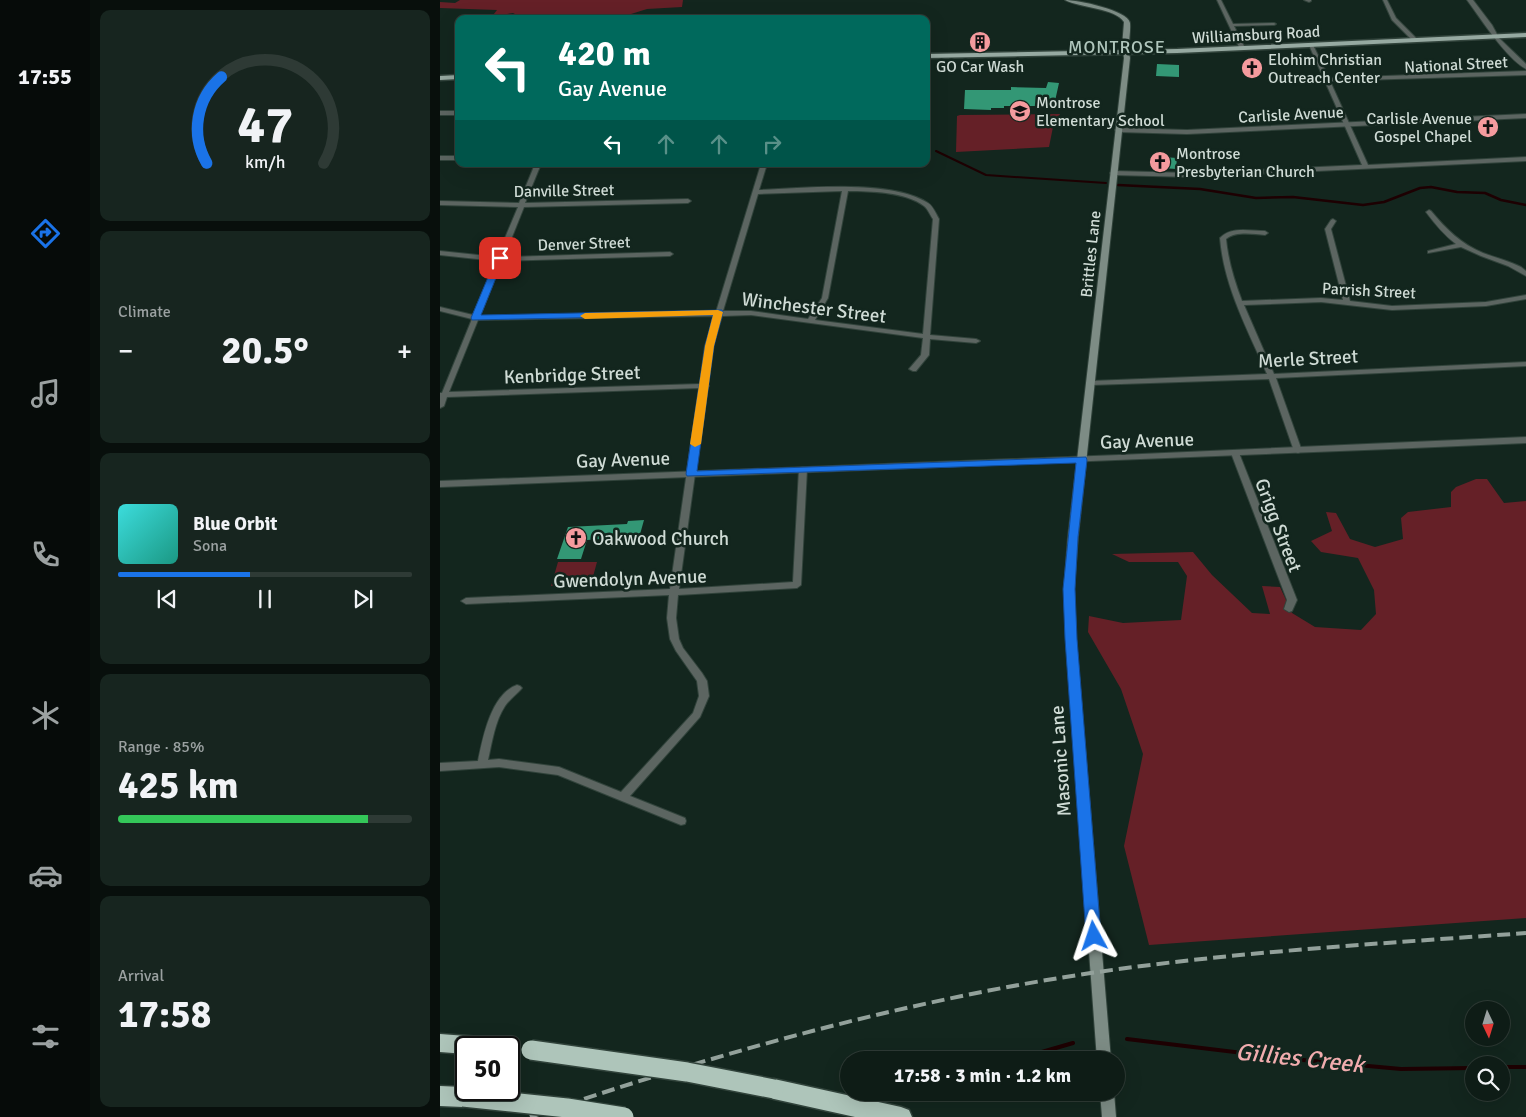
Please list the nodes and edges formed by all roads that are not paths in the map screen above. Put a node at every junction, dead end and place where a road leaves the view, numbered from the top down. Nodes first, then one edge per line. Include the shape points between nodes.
1 (1068, 0) edge
2 (1219, 0) edge
3 (1385, 0) edge
4 (1470, 0) edge
5 (1274, 24) dead end
6 (1231, 25) junction
7 (1526, 35) edge
8 (1495, 36) junction
9 (1415, 40) junction
10 (1311, 45) junction
11 (1242, 48) junction
12 (1127, 52) junction
13 (930, 56) edge
14 (1526, 68) edge
15 (1526, 73) edge
16 (455, 77) edge
17 (440, 78) edge
18 (1326, 80) junction
19 (440, 113) edge
20 (455, 113) edge
21 (1526, 116) edge
22 (1347, 125) junction
23 (1118, 130) junction
24 (440, 158) edge
25 (455, 158) edge
26 (1526, 159) edge
27 (537, 167) edge
28 (763, 167) edge
29 (1366, 167) junction
30 (1113, 173) junction
31 (845, 190) junction
32 (755, 192) junction
33 (688, 201) dead end
34 (440, 203) edge
35 (521, 205) junction
36 (1428, 212) dead end
37 (1333, 221) dead end
38 (1230, 233) joint
39 (1265, 233) dead end
40 (1460, 245) junction
41 (1430, 252) dead end
42 (440, 253) edge
43 (670, 254) dead end
44 (500, 258) junction
45 (1526, 274) edge
46 (1526, 297) edge
47 (1240, 302) junction
48 (1347, 303) junction
49 (440, 309) edge
50 (718, 312) junction
51 (475, 318) junction
52 (811, 320) junction
53 (927, 337) junction
54 (976, 341) dead end
55 (1526, 364) edge
56 (914, 369) dead end
57 (1272, 376) junction
58 (1091, 383) junction
59 (705, 386) junction
60 (442, 394) edge
61 (440, 406) edge
62 (1526, 440) edge
63 (1298, 451) junction
64 (1235, 453) junction
65 (1082, 460) junction
66 (803, 469) junction
67 (691, 474) junction
68 (440, 484) edge
69 (674, 592) junction
70 (466, 601) dead end
71 (1289, 609) dead end
72 (516, 688) dead end
73 (482, 764) junction
74 (440, 766) edge
75 (622, 797) junction
76 (681, 821) dead end
77 (440, 1043) edge
78 (455, 1044) edge
79 (520, 1049) edge
80 (1103, 1051) edge
81 (440, 1096) edge
82 (1108, 1101) edge
83 (624, 1117) edge
84 (901, 1117) edge
85 (1109, 1117) edge

1 - 12 main road, Brittles Lane via 1124,16
2 - 6 street
3 - 9 street via 1394,18
4 - 8 street
5 - 6 street
6 - 11 street
7 - 8 main road, Williamsburg Road
8 - 9 main road, Williamsburg Road
8 - 14 street
9 - 10 main road, Williamsburg Road
10 - 11 main road, Williamsburg Road
10 - 18 street
11 - 12 main road, Williamsburg Road
12 - 13 main road, Williamsburg Road
12 - 23 main road, Brittles Lane
15 - 18 street, National Street
16 - 17 main road
18 - 22 street
19 - 20 street
21 - 22 street, Carlisle Avenue
22 - 23 street, Carlisle Avenue via 1187,132
22 - 29 street
23 - 30 main road, Brittles Lane
24 - 25 street
26 - 29 street
27 - 35 street
28 - 32 street
29 - 30 street via 1190,175
30 - 58 main road, Brittles Lane
31 - 32 street
31 - 52 street via 825,298
31 - 53 street via 867,189 903,194 926,204 935,213
32 - 50 street
33 - 35 street, Danville Street
34 - 35 street, Danville Street
35 - 44 street
36 - 40 street
37 - 48 street via 1328,229
38 - 39 street
38 - 47 street via 1223,238 1223,247 1228,272
40 - 41 street
40 - 45 street
42 - 44 street, Denver Street
43 - 44 street, Denver Street
44 - 51 street
46 - 48 street, Parrish Street via 1486,304 1392,308
47 - 48 street, Parrish Street via 1313,300
47 - 57 street
49 - 51 street, Winchester Street
50 - 51 street, Winchester Street
50 - 52 street, Winchester Street
50 - 59 street via 709,346
51 - 60 street
52 - 53 street, Winchester Street
53 - 54 street, Winchester Street
53 - 56 street via 924,355
55 - 57 street, Merle Street
57 - 58 street, Merle Street
57 - 63 street
58 - 65 main road, Brittles Lane
59 - 60 street, Kenbridge Street
59 - 67 street
60 - 61 street
62 - 63 street, Gay Avenue
63 - 64 street, Gay Avenue
64 - 65 street, Gay Avenue
64 - 71 street, Grigg Street via 1292,600
65 - 66 street, Gay Avenue
65 - 80 main road, Masonic Lane via 1069,589
66 - 67 street, Gay Avenue
66 - 69 street, Gwendolyn Avenue via 799,580 795,585
67 - 68 street, Gay Avenue
67 - 69 street
69 - 70 street, Gwendolyn Avenue
69 - 75 street via 672,632 703,682 701,706
72 - 73 street via 496,711
73 - 74 street
73 - 75 street via 499,763 559,771
75 - 76 street
77 - 78 highway
79 - 84 highway, bridge via 687,1072
81 - 83 highway, bridge
82 - 85 main road

